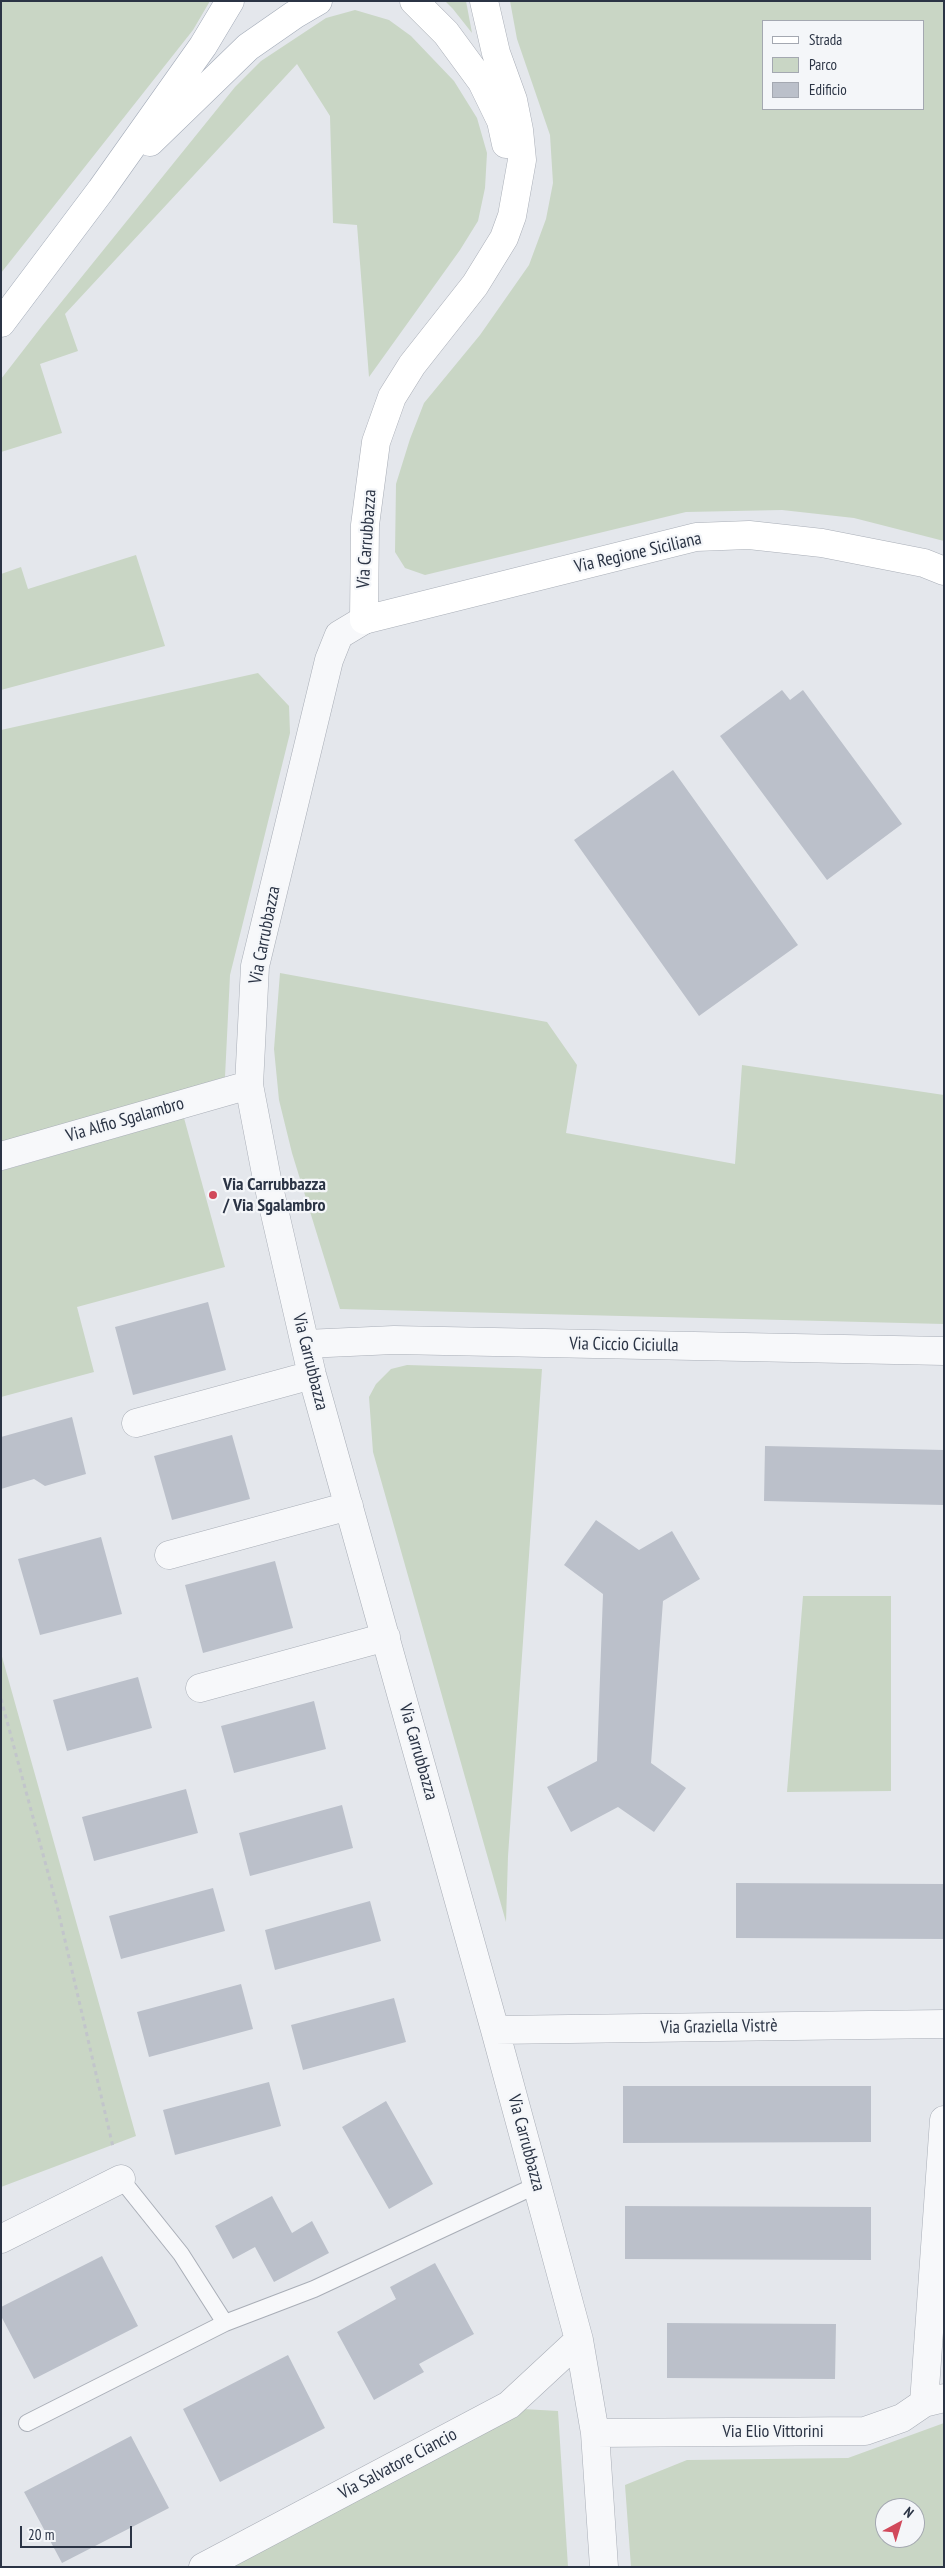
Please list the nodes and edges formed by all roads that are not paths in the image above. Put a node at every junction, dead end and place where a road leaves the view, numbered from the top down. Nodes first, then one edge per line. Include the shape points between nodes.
1 (230, 1) edge
2 (318, 1) edge
3 (414, 1) edge
4 (484, 1) edge
5 (101, 190) junction
6 (516, 192) junction
7 (1, 323) edge
8 (944, 571) edge
9 (364, 620) junction
10 (249, 1085) junction
11 (1, 1156) edge
12 (305, 1344) junction
13 (944, 1351) edge
14 (312, 1375) junction
15 (136, 1423) dead end
16 (349, 1506) junction
17 (168, 1555) dead end
18 (386, 1637) junction
19 (200, 1688) dead end
20 (944, 2024) edge
21 (495, 2030) junction
22 (944, 2120) edge
23 (121, 2179) joint
24 (537, 2185) junction
25 (1, 2238) edge
26 (225, 2324) junction
27 (579, 2340) junction
28 (934, 2400) edge
29 (27, 2423) dead end
30 (596, 2433) junction
31 (203, 2567) edge
32 (604, 2567) edge

1 - 5 main road via 203,46
2 - 5 main road via 248,47
3 - 6 main road via 446,33 482,82 501,121
4 - 6 main road, Via Carrubbazza via 519,130 522,160
5 - 7 main road
6 - 9 main road, Via Carrubbazza via 504,238 475,285 412,365 392,397 376,442 365,526
8 - 9 main road, Via Regione Siciliana via 924,563 822,543 749,535 696,538
9 - 10 street, Via Carrubbazza via 339,634 329,660 255,966
10 - 11 street, Via Alfio Sgalambro
10 - 12 street, Via Carrubbazza
12 - 13 street, Via Ciccio Ciciulla via 394,1340
12 - 14 street, Via Carrubbazza
14 - 15 street
14 - 16 street, Via Carrubbazza
16 - 17 street
16 - 18 street, Via Carrubbazza
18 - 19 street
18 - 21 street, Via Carrubbazza
20 - 21 street, Via Graziella Vistrè
21 - 24 street, Via Carrubbazza
22 - 28 street
23 - 25 street
23 - 26 lane via 181,2254
24 - 26 lane via 314,2289
24 - 27 street, Via Carrubbazza
26 - 29 lane
27 - 30 street, Via Carrubbazza
27 - 31 street, Via Salvatore Ciancio via 509,2405
28 - 30 street, Via Elio Vittorini via 902,2418 865,2431
30 - 32 street, Via Carrubbazza

